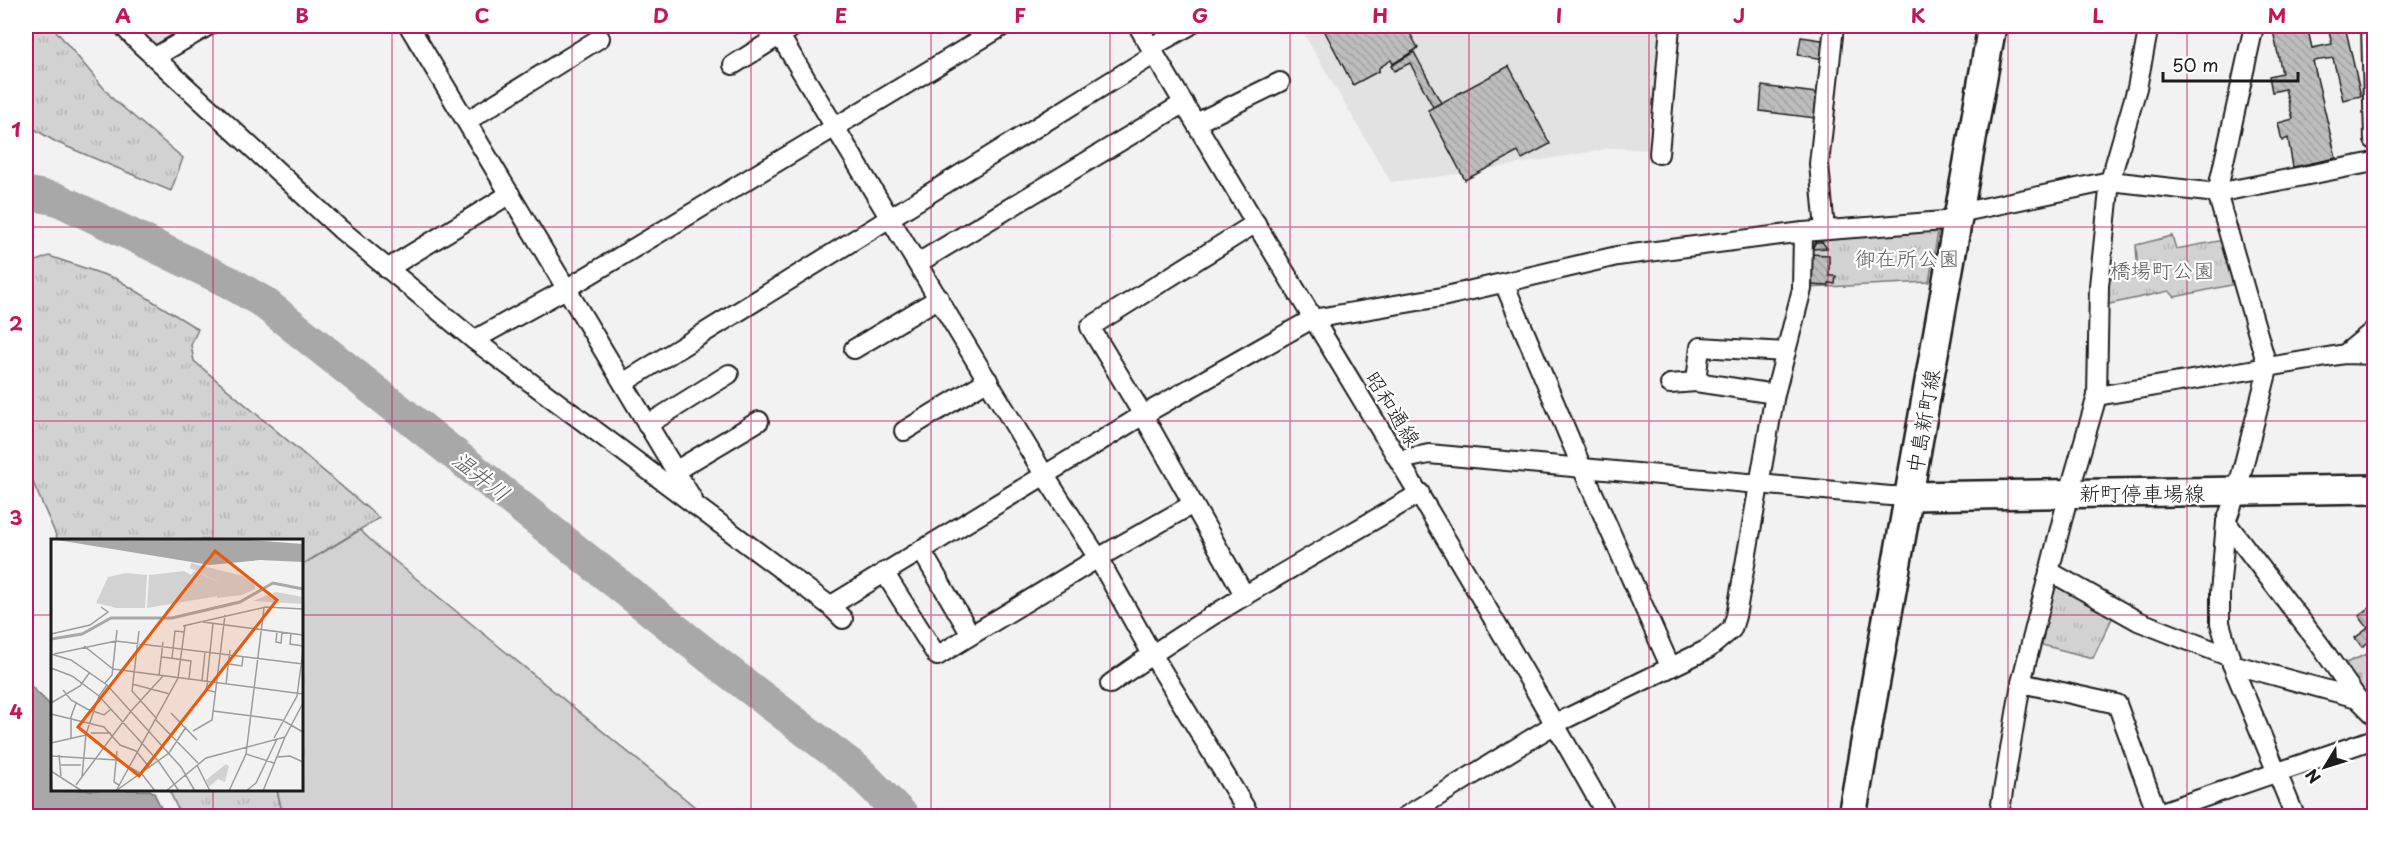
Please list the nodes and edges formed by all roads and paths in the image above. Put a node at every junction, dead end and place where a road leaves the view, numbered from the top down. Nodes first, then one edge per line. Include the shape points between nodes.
1 (123, 26) edge
2 (208, 26) edge
3 (409, 26) edge
4 (795, 26) edge
5 (1003, 26) edge
6 (1138, 26) edge
7 (1189, 26) edge
8 (1670, 26) edge
9 (1834, 26) edge
10 (1992, 26) edge
11 (2149, 26) edge
12 (2254, 26) edge
13 (2371, 26) edge
14 (776, 30) edge
15 (600, 38) dead end
16 (1153, 51) junction
17 (155, 57) junction
18 (734, 65) dead end
19 (1280, 82) dead end
20 (1184, 103) junction
21 (467, 122) junction
22 (1196, 123) junction
23 (834, 128) junction
24 (2374, 140) edge
25 (1659, 154) dead end
26 (2374, 162) edge
27 (2110, 181) junction
28 (2217, 193) junction
29 (510, 194) junction
30 (1959, 213) junction
31 (891, 218) junction
32 (1256, 223) junction
33 (1825, 230) junction
34 (1803, 232) junction
35 (918, 262) junction
36 (387, 269) junction
37 (1504, 283) junction
38 (566, 289) junction
39 (939, 298) junction
40 (1312, 320) junction
41 (2374, 330) edge
42 (474, 340) junction
43 (854, 349) dead end
44 (1786, 352) junction
45 (2345, 354) junction
46 (2374, 355) edge
47 (2268, 369) junction
48 (729, 374) dead end
49 (988, 380) junction
50 (1696, 382) junction
51 (623, 383) junction
52 (1670, 384) dead end
53 (1775, 394) junction
54 (2097, 396) junction
55 (1143, 415) junction
56 (759, 421) dead end
57 (647, 425) junction
58 (903, 431) dead end
59 (1400, 460) junction
60 (1583, 470) junction
61 (675, 471) junction
62 (1045, 476) junction
63 (1759, 485) junction
64 (2374, 489) edge
65 (2237, 491) junction
66 (2069, 492) junction
67 (1420, 493) junction
68 (1909, 496) junction
69 (1193, 504) junction
70 (697, 508) junction
71 (2226, 522) junction
72 (921, 550) junction
73 (1098, 558) junction
74 (2049, 571) junction
75 (884, 572) junction
76 (1245, 596) junction
77 (971, 635) junction
78 (1152, 654) junction
79 (2231, 661) junction
80 (1670, 666) junction
81 (2021, 683) junction
82 (1110, 684) dead end
83 (2357, 698) junction
84 (2374, 715) edge
85 (1555, 724) junction
86 (2374, 739) edge
87 (2278, 773) junction
88 (1250, 816) edge
89 (1406, 816) edge
90 (1607, 816) edge
91 (1852, 816) edge
92 (1999, 816) edge
93 (2155, 816) edge
94 (2295, 816) edge

1 - 17 street
2 - 17 street
3 - 21 street
4 - 14 street
5 - 23 street
6 - 16 street, 昭和通線
7 - 16 street
8 - 25 street
9 - 33 street via 1819,164
10 - 30 main road, 中島新町線
11 - 27 street via 2137,88
12 - 28 street
13 - 24 street
14 - 18 street
14 - 23 street
15 - 21 street
16 - 20 street, 昭和通線
16 - 31 street
17 - 36 street
19 - 22 street
20 - 22 street, 昭和通線
20 - 35 street
21 - 29 street
22 - 32 street, 昭和通線
23 - 31 street
23 - 38 street
26 - 28 street
27 - 28 street
27 - 30 street
27 - 54 street via 2099,286
28 - 47 street
29 - 36 street
29 - 38 street
30 - 33 street via 1944,221
30 - 68 main road, 中島新町線
31 - 35 street
31 - 51 street
32 - 40 street, 昭和通線
32 - 55 street via 1090,327
33 - 34 street
34 - 37 street via 1617,256
34 - 44 street via 1802,289
35 - 39 street
36 - 42 street
37 - 40 street
37 - 60 street
38 - 42 street
38 - 51 street
39 - 43 street
39 - 49 street
40 - 55 street
40 - 59 street, 昭和通線
41 - 45 street
42 - 70 street
44 - 50 street via 1700,347
44 - 53 street
45 - 46 street
45 - 47 street
47 - 54 street
47 - 65 street
48 - 57 street
49 - 58 street
49 - 62 street
50 - 52 street
50 - 53 street
51 - 57 street
53 - 63 street
54 - 66 street
55 - 62 street
55 - 69 street
56 - 61 street
57 - 61 street
59 - 60 street via 1429,454
59 - 67 street, 昭和通線
60 - 63 street
60 - 80 street
61 - 70 street
62 - 72 street
62 - 73 street
63 - 68 street
63 - 80 street via 1732,629 1708,649
64 - 65 main road, 新町停車場線
65 - 66 main road, 新町停車場線
65 - 71 street
66 - 68 main road, 新町停車場線
66 - 74 street
67 - 76 street
67 - 85 street, 昭和通線
68 - 91 main road, 中島新町線
69 - 73 street
69 - 76 street
70 - 75 street via 837,613
71 - 79 street via 2220,623
71 - 83 street
72 - 75 street
72 - 77 street
73 - 77 street
73 - 78 street
74 - 79 street via 2138,621
74 - 81 street
75 - 77 street via 937,656
76 - 78 street
78 - 82 street
78 - 88 street
79 - 83 street
79 - 87 street
80 - 85 street
81 - 92 street
81 - 93 street via 2117,704
83 - 84 street
85 - 89 street
85 - 90 street, 昭和通線
86 - 87 street
87 - 93 street
87 - 94 street

